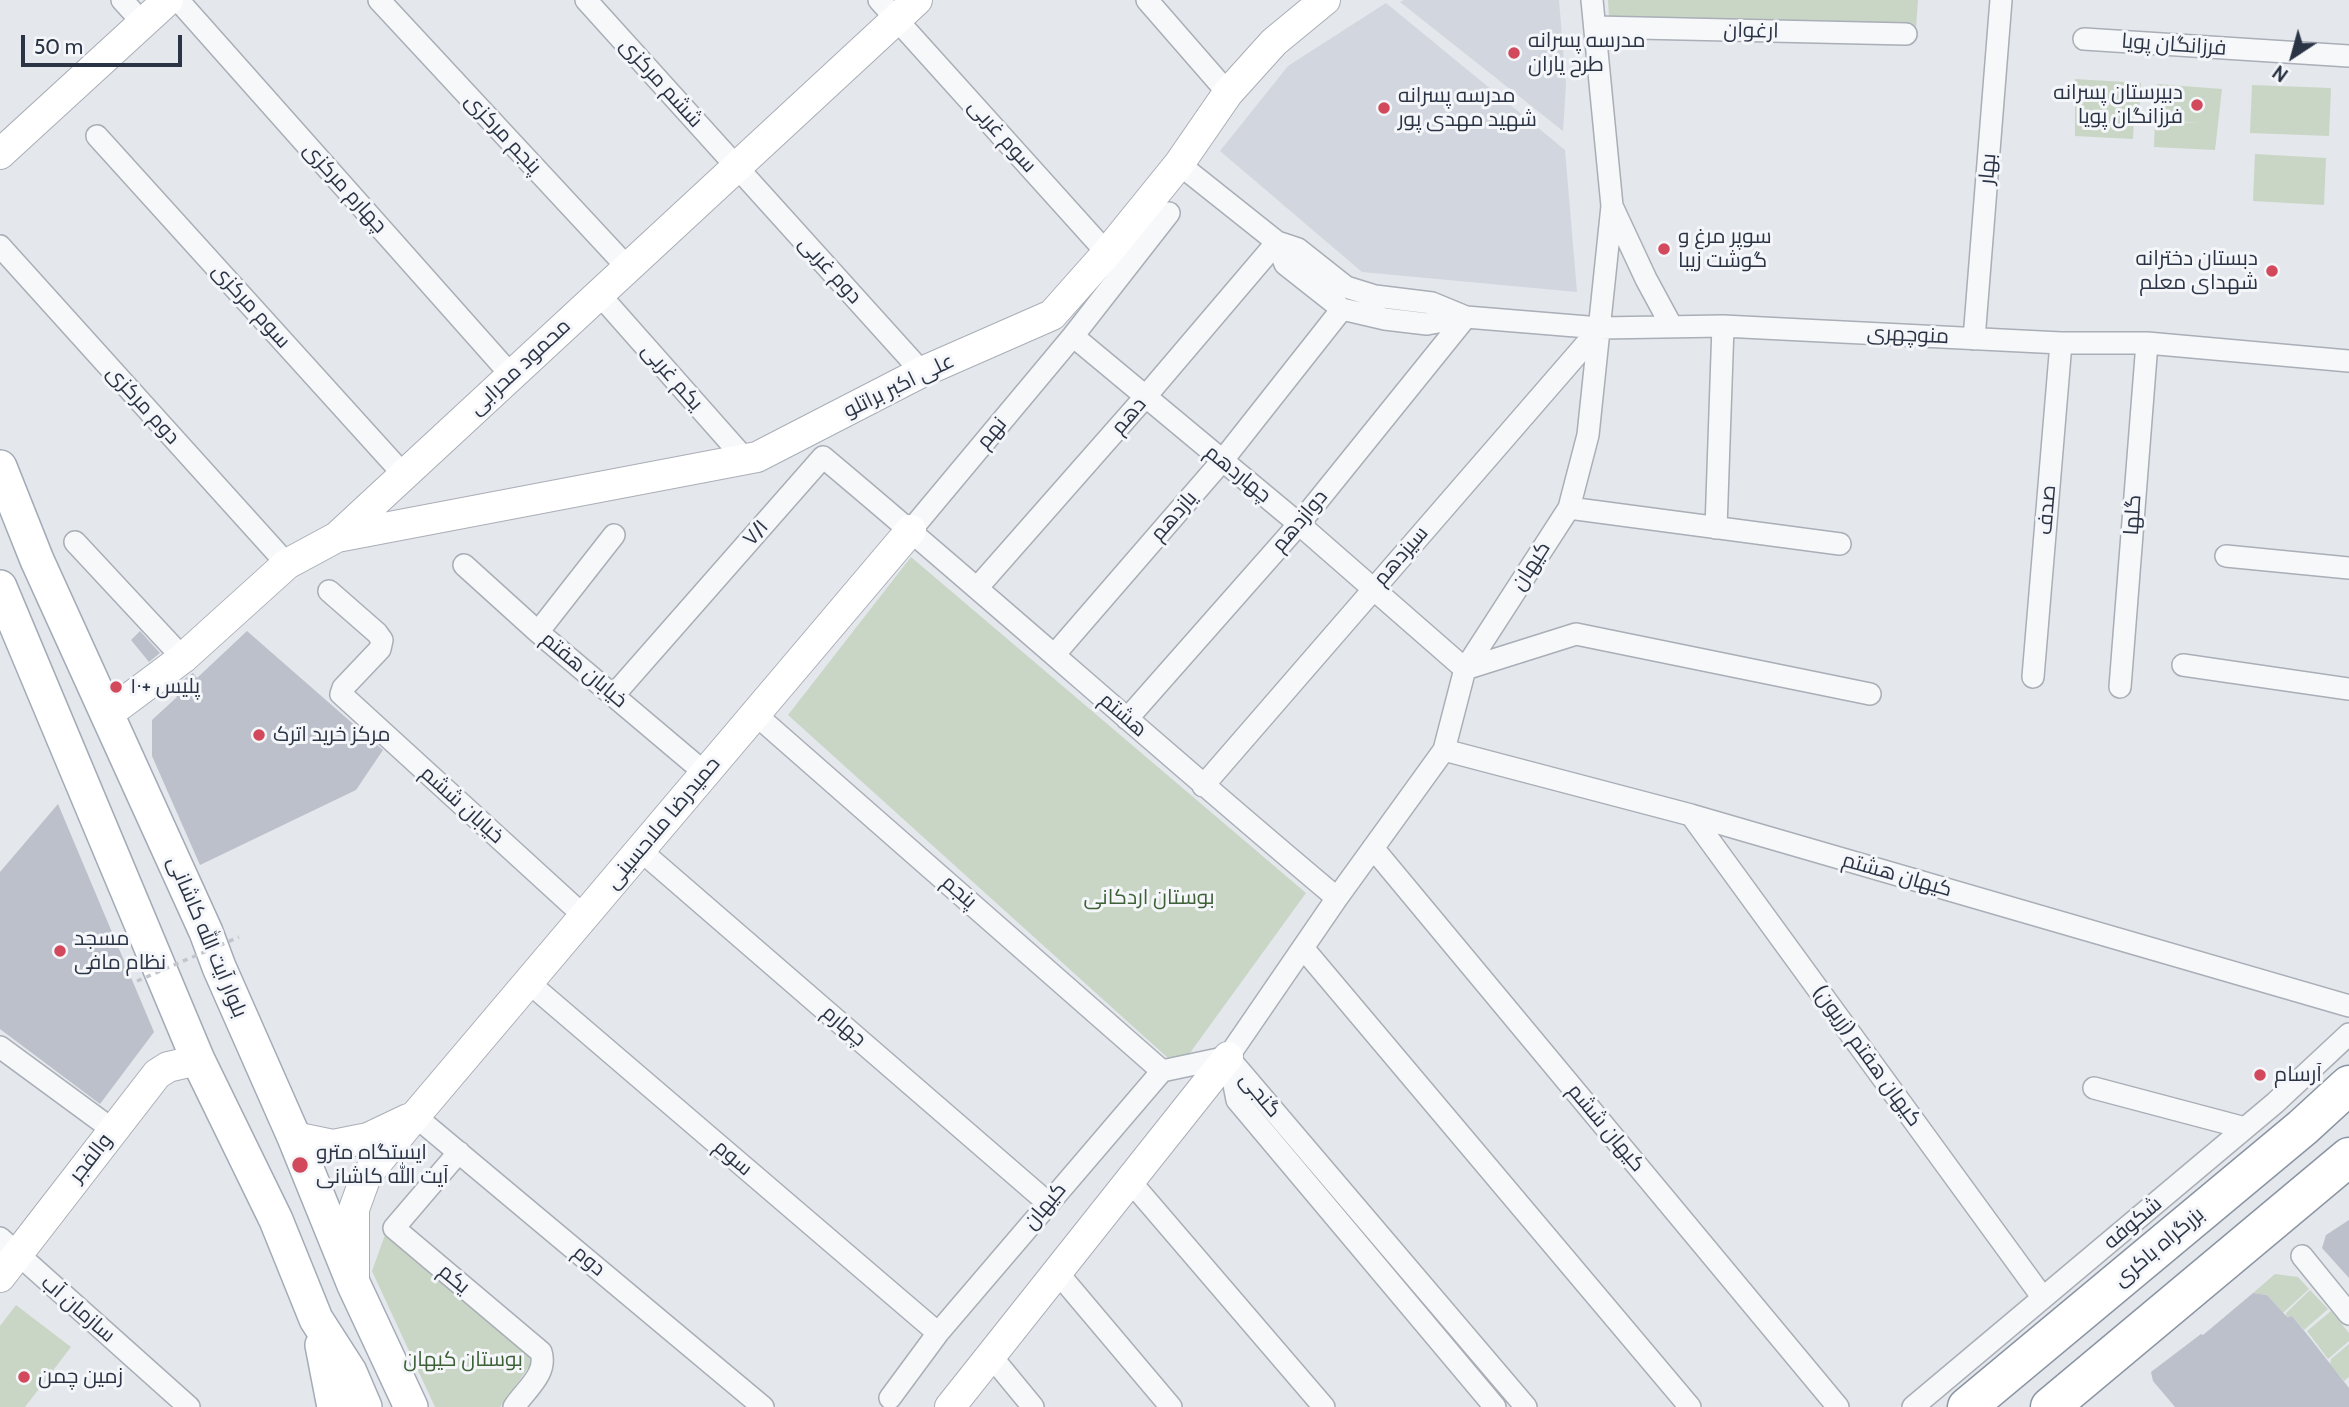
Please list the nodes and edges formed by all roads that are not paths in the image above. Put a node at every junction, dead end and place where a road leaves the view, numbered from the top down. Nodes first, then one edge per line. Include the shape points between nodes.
1 (122, 0) edge
2 (168, 0) edge
3 (178, 0) edge
4 (379, 0) edge
5 (586, 0) edge
6 (1147, 0) edge
7 (1325, 0) edge
8 (1592, 0) edge
9 (2001, 0) edge
10 (898, 6) edge
11 (143, 23) junction
12 (1595, 27) junction
13 (1906, 34) dead end
14 (2084, 39) dead end
15 (2349, 56) edge
16 (1228, 93) junction
17 (97, 136) dead end
18 (0, 154) edge
19 (1179, 164) junction
20 (737, 167) junction
21 (1612, 206) junction
22 (1169, 212) dead end
23 (1277, 242) junction
24 (0, 246) edge
25 (1107, 253) junction
26 (628, 268) junction
27 (599, 294) junction
28 (1342, 309) junction
29 (1466, 317) junction
30 (1723, 326) junction
31 (1672, 327) junction
32 (1600, 328) junction
33 (1073, 336) junction
34 (1975, 338) junction
35 (2062, 343) junction
36 (2147, 343) junction
37 (2349, 361) edge
38 (922, 372) junction
39 (512, 376) junction
40 (1146, 396) junction
41 (745, 459) junction
42 (1222, 461) junction
43 (0, 467) edge
44 (404, 475) junction
45 (1569, 508) junction
46 (1299, 524) junction
47 (1716, 528) junction
48 (911, 530) junction
49 (614, 535) dead end
50 (337, 537) junction
51 (75, 542) dead end
52 (1840, 544) dead end
53 (2226, 556) dead end
54 (287, 564) junction
55 (464, 565) dead end
56 (2349, 568) edge
57 (0, 587) edge
58 (977, 588) junction
59 (1373, 589) junction
60 (329, 591) dead end
61 (538, 632) junction
62 (1055, 654) junction
63 (183, 657) junction
64 (2183, 665) dead end
65 (1465, 669) junction
66 (2033, 677) dead end
67 (2120, 687) dead end
68 (2349, 689) edge
69 (1870, 694) dead end
70 (613, 696) junction
71 (108, 714) junction
72 (755, 714) junction
73 (1127, 719) junction
74 (1444, 750) junction
75 (705, 773) junction
76 (1203, 786) junction
77 (1691, 815) junction
78 (1373, 848) junction
79 (640, 850) junction
80 (1337, 898) junction
81 (584, 916) junction
82 (1303, 948) junction
83 (528, 982) junction
84 (2349, 1006) edge
85 (2349, 1034) edge
86 (0, 1047) edge
87 (1228, 1057) junction
88 (198, 1060) junction
89 (1162, 1070) junction
90 (2349, 1084) edge
91 (2094, 1088) dead end
92 (415, 1116) junction
93 (2245, 1128) junction
94 (113, 1130) junction
95 (294, 1137) junction
96 (459, 1152) junction
97 (2349, 1157) edge
98 (1130, 1181) junction
99 (1048, 1203) junction
100 (2302, 1256) dead end
101 (6, 1257) edge
102 (1057, 1272) junction
103 (354, 1285) junction
104 (2043, 1298) junction
105 (2349, 1314) edge
106 (316, 1319) junction
107 (938, 1333) junction
108 (991, 1356) junction
109 (890, 1398) dead end
110 (410, 1404) edge
111 (189, 1407) edge
112 (334, 1407) edge
113 (365, 1407) edge
114 (514, 1407) edge
115 (763, 1407) edge
116 (950, 1407) edge
117 (1033, 1407) edge
118 (1171, 1407) edge
119 (1324, 1407) edge
120 (1495, 1407) edge
121 (1525, 1407) edge
122 (1690, 1407) edge
123 (1838, 1407) edge
124 (1913, 1407) edge
125 (1966, 1407) edge
126 (2050, 1407) edge

1 - 11 street
2 - 11 street
3 - 39 street, چهارم مرکزی
4 - 26 street, پنجم مرکزی
5 - 20 street, ششم مرکزی
6 - 16 street
7 - 16 street, علی اکبر براتلو via 1274,42
8 - 12 street, کیهان
9 - 34 street, بهار
10 - 20 street, محمود محرابی
10 - 25 street, سوم غربی
11 - 18 street
12 - 13 street, ارغوان
12 - 21 street, کیهان
14 - 15 street, فرزانگان پویا
16 - 19 street, علی اکبر براتلو
17 - 44 street, سوم مرکزی
19 - 23 street, منوچهری
19 - 25 street, علی اکبر براتلو
20 - 26 street, محمود محرابی
20 - 38 street, دوم غربی
21 - 31 street
21 - 32 street, کیهان
22 - 33 street, نهم
23 - 28 street, منوچهری via 1286,264
23 - 29 street, منوچهری via 1298,249 1346,287 1375,296 1432,303
23 - 40 street, دهم
24 - 54 street, دوم مرکزی
25 - 38 street, علی اکبر براتلو via 1052,315
26 - 27 street, محمود محرابی
27 - 39 street, محمود محرابی
27 - 41 street, یکم غربی
28 - 29 street, منوچهری via 1427,324
28 - 42 street, یازدهم
29 - 32 street, منوچهری
29 - 46 street, دوازدهم
30 - 31 street, منوچهری
30 - 34 street, منوچهری
30 - 47 street
31 - 32 street, منوچهری
32 - 45 street, کیهان via 1588,435
32 - 59 street, سیزدهم
33 - 40 street, چهاردهم
33 - 48 street, نهم
34 - 35 street, منوچهری
35 - 36 street, منوچهری
35 - 66 street, صدف
36 - 37 street, منوچهری
36 - 67 street, گلها
38 - 41 street, علی اکبر براتلو
39 - 44 street, محمود محرابی
40 - 42 street, چهاردهم
40 - 58 street, دهم
41 - 50 street, علی اکبر براتلو
42 - 46 street, چهاردهم
42 - 62 street, یازدهم
43 - 71 main road, بلوار آیت الله کاشانی
44 - 50 street, محمود محرابی
45 - 47 street
45 - 65 street, کیهان
46 - 59 street, چهاردهم
46 - 73 street, دوازدهم
47 - 52 street
48 - 58 street, هشتم
48 - 70 street, ۷/۱ via 823,457
48 - 72 street, حمیدرضا ملاحسینی
49 - 61 street
50 - 54 street, محمود محرابی
51 - 63 street
53 - 56 street
54 - 63 street, محمود محرابی
55 - 61 street, خیابان هفتم
57 - 88 main road
58 - 62 street, هشتم
59 - 65 street, چهاردهم
59 - 76 street, سیزدهم
60 - 81 street, خیابان ششم via 382,640 380,649 341,694
61 - 70 street, خیابان هفتم
62 - 73 street, هشتم
63 - 71 street, محمود محرابی
64 - 68 street
65 - 69 street via 1576,634
65 - 74 street, کیهان
70 - 75 street, خیابان هفتم
71 - 95 main road, بلوار آیت الله کاشانی
72 - 75 street, حمیدرضا ملاحسینی
72 - 89 street, پنجم
73 - 76 street, هشتم
74 - 77 street, کیهان هشتم
74 - 78 street, کیهان
75 - 79 street, حمیدرضا ملاحسینی
76 - 80 street, هشتم
77 - 84 street, کیهان هشتم
77 - 104 street, کیهان هفتم (زریون)
78 - 80 street, کیهان
78 - 123 street, کیهان ششم
79 - 81 street, حمیدرضا ملاحسینی
79 - 99 street, چهارم
80 - 82 street, کیهان
81 - 83 street, حمیدرضا ملاحسینی
82 - 87 street, کیهان
82 - 122 street
83 - 92 street, حمیدرضا ملاحسینی
83 - 107 street, سوم
85 - 93 street, شکوفه
86 - 94 street
87 - 89 street
87 - 98 street, کیهان
87 - 120 street, گنجی via 1237,1100
87 - 121 street, گنجی
88 - 94 street, والفجر via 157,1074
88 - 106 main road via 276,1220
89 - 99 street, کیهان
90 - 125 highway, بزرگراه باکری
91 - 93 street
92 - 95 street via 368,1138 333,1145
92 - 96 street, دوم
92 - 103 street, حمیدرضا ملاحسینی via 366,1176 354,1209
93 - 104 street, شکوفه
94 - 101 street, والفجر
95 - 103 main road, بلوار آیت الله کاشانی
96 - 114 street, یکم via 394,1228 541,1352 541,1372
96 - 115 street, دوم
97 - 126 highway
98 - 102 street, کیهان
98 - 119 street
99 - 107 street, کیهان
100 - 105 street
101 - 111 street, سازمان آب
102 - 108 street, کیهان
102 - 118 street
103 - 110 main road, بلوار آیت الله کاشانی
104 - 124 street, شکوفه
106 - 112 main road
106 - 113 main road via 350,1372
107 - 109 street, کیهان
108 - 116 street, کیهان
108 - 117 street

